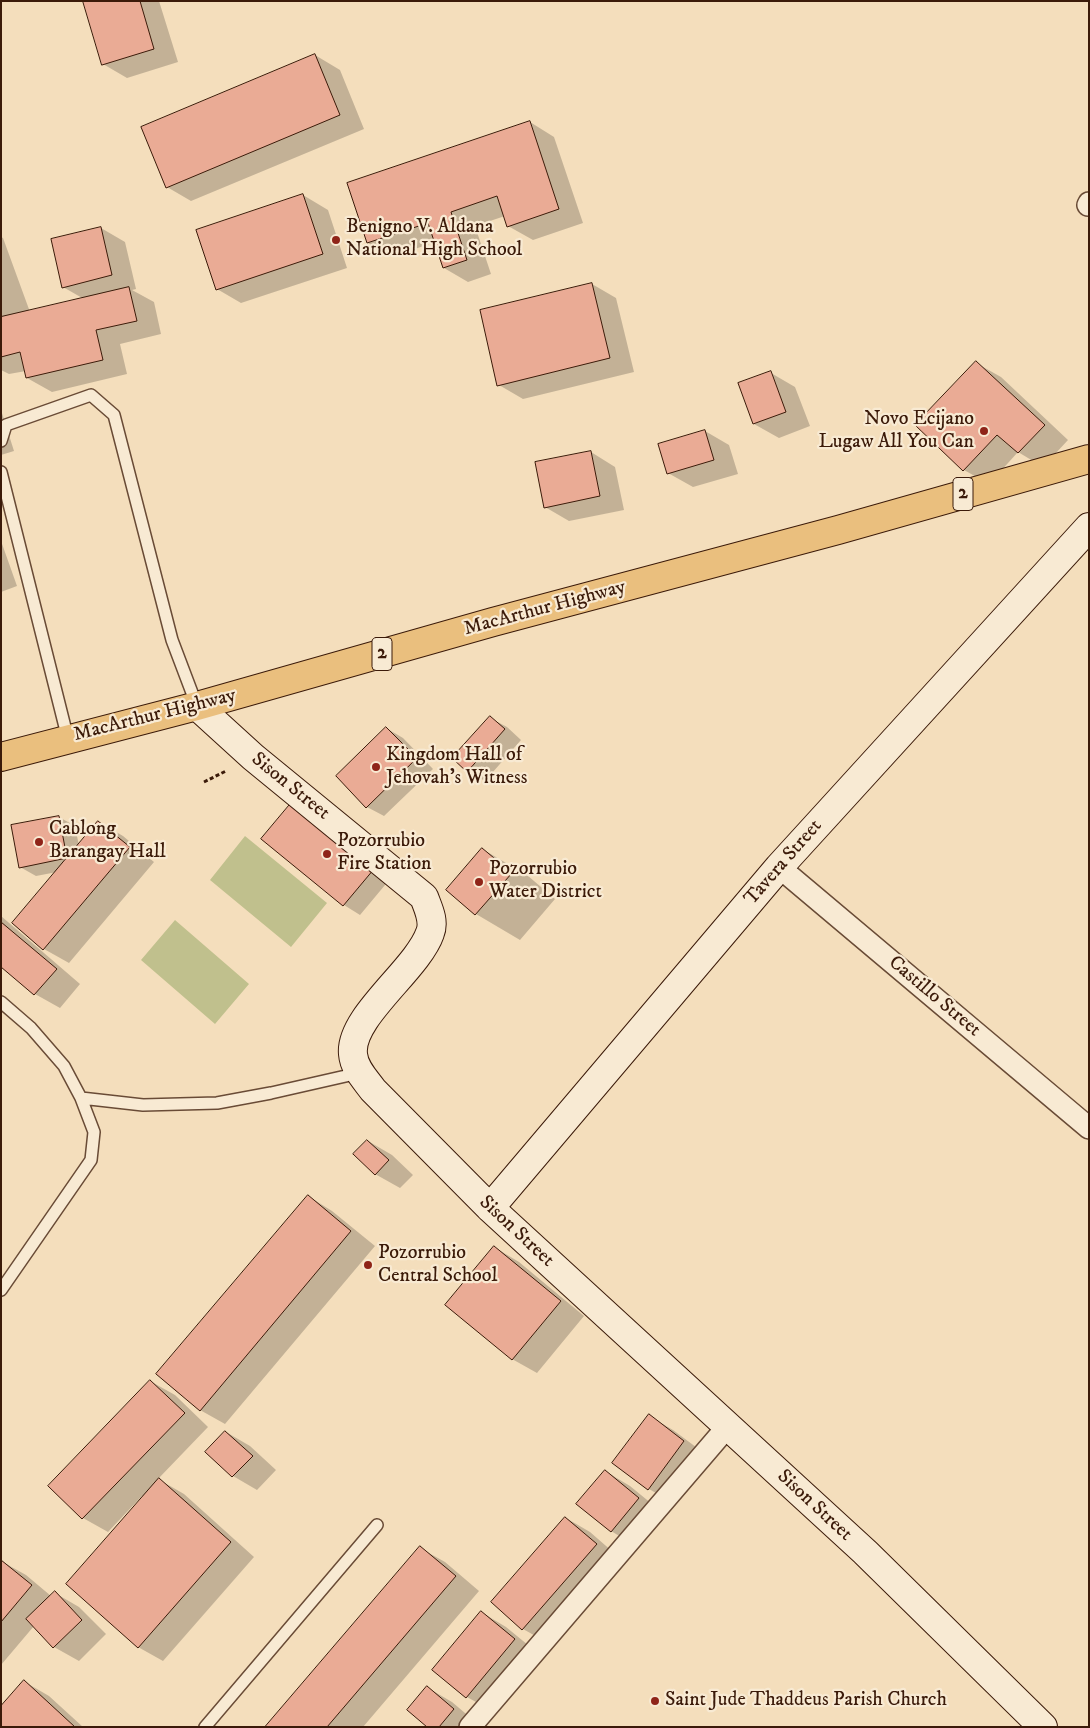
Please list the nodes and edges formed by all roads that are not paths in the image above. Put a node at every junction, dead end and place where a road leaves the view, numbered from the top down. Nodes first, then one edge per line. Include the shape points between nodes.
1 (1, 441) edge
2 (1089, 459) edge
3 (1, 472) edge
4 (1089, 527) edge
5 (197, 706) junction
6 (68, 739) junction
7 (1, 757) edge
8 (779, 867) junction
9 (1, 1002) edge
10 (359, 1072) junction
11 (82, 1098) junction
12 (1089, 1128) edge
13 (490, 1208) junction
14 (1, 1290) edge
15 (728, 1426) junction
16 (378, 1525) dead end
17 (206, 1727) edge
18 (470, 1727) edge
19 (1043, 1727) edge

1 - 5 lane via 6,425 90,395 114,415 172,640
2 - 5 highway, MacArthur Highway / 2
3 - 6 lane
4 - 8 street, Tavera Street
5 - 6 highway, MacArthur Highway / 2
5 - 10 street, Sison Street via 253,757 424,896 431,916 431,932 402,976 362,1024 353,1044
6 - 7 highway, MacArthur Highway / 2
8 - 12 street, Castillo Street
8 - 13 street, Tavera Street
9 - 11 lane via 31,1028 64,1066
10 - 11 lane via 271,1094 217,1102 143,1106
10 - 13 street, Sison Street via 397,1116
11 - 14 lane via 94,1132 91,1160
13 - 15 street, Sison Street
15 - 18 street
15 - 19 street, Sison Street via 865,1552
16 - 17 lane

